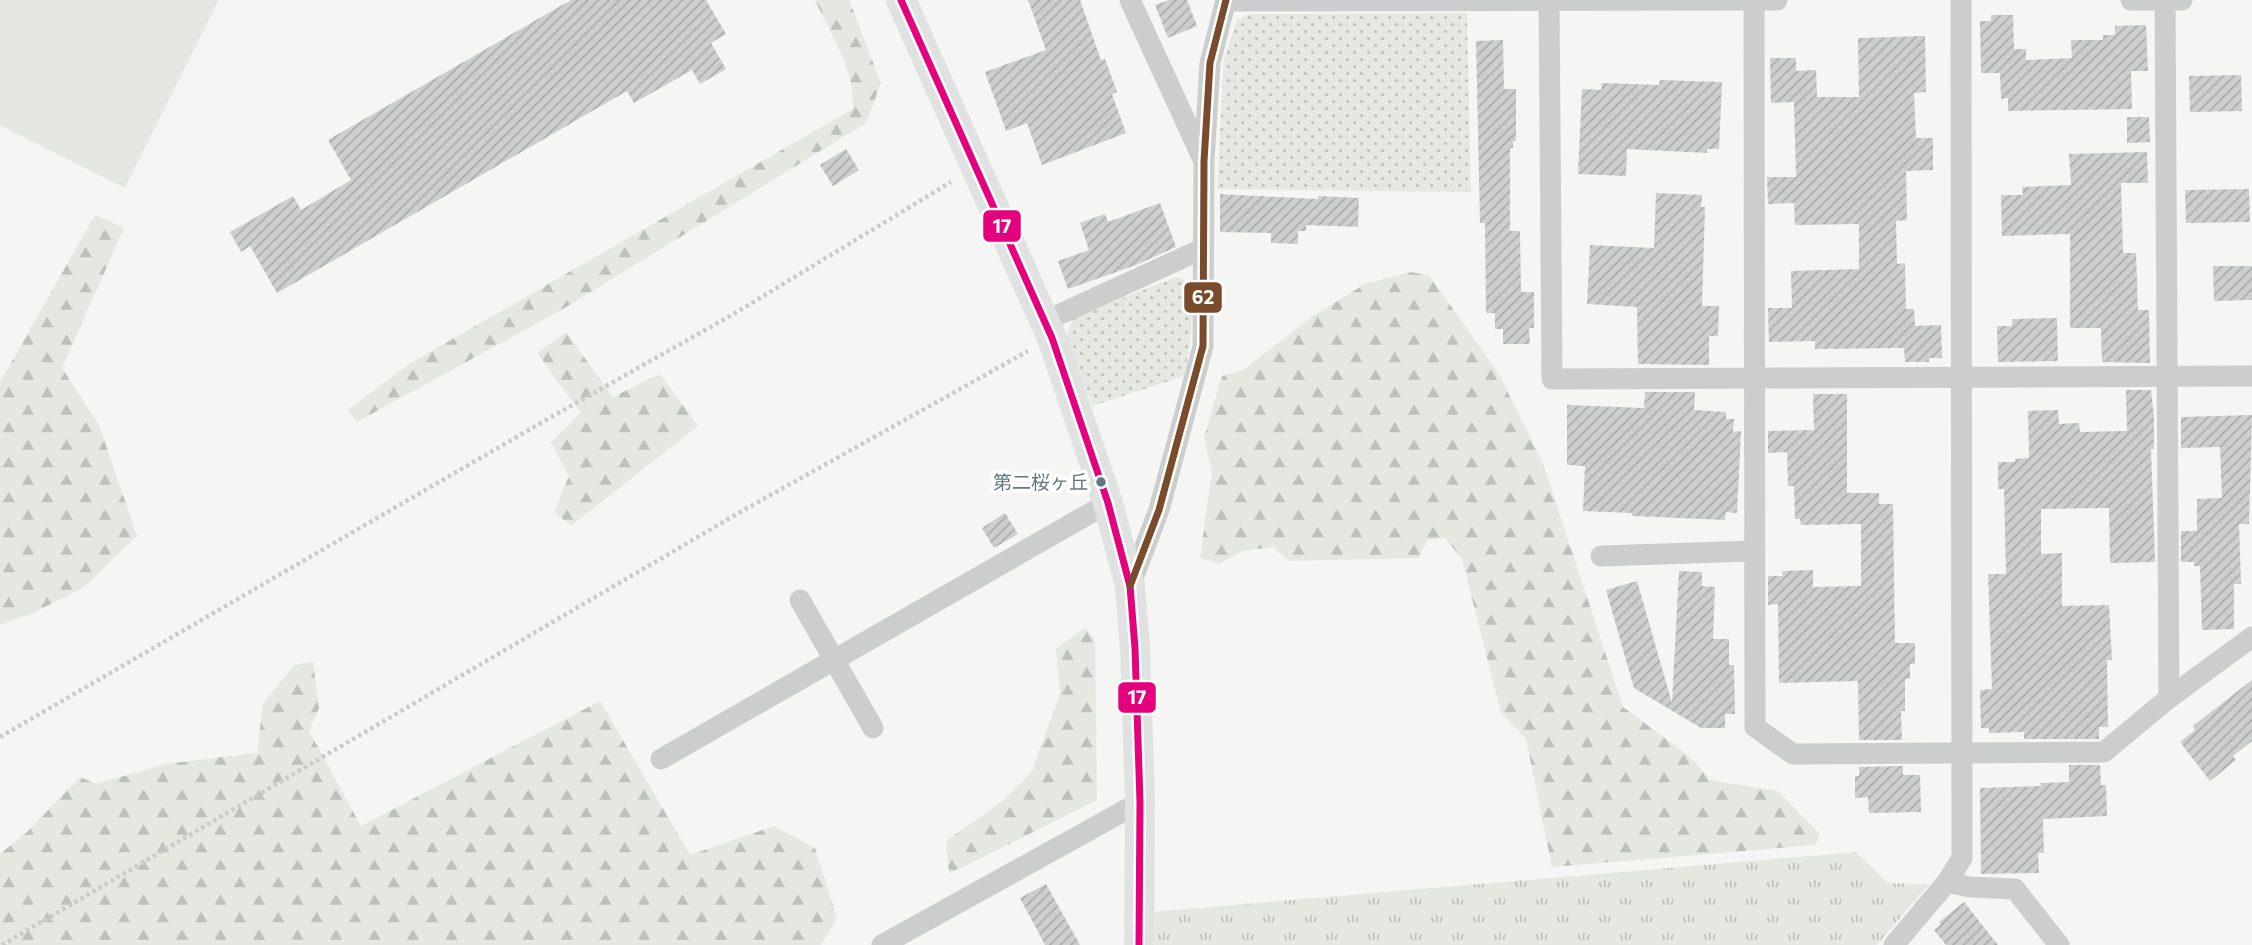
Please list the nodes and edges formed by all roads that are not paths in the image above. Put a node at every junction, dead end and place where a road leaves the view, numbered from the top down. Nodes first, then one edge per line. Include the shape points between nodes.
1 (901, 0) edge
2 (1130, 0) edge
3 (1226, 0) edge
4 (1549, 0) edge
5 (1754, 0) edge
6 (1777, 0) edge
7 (1961, 0) edge
8 (2131, 0) edge
9 (2165, 0) edge
10 (2182, 0) edge
11 (1204, 161) junction
12 (1202, 250) junction
13 (1049, 329) junction
14 (2168, 376) junction
15 (2252, 376) edge
16 (1755, 377) junction
17 (1960, 379) junction
18 (1108, 503) junction
19 (1753, 551) junction
20 (1601, 556) dead end
21 (1130, 586) junction
22 (800, 600) dead end
23 (2252, 637) edge
24 (834, 660) junction
25 (2169, 698) junction
26 (873, 729) dead end
27 (1962, 754) junction
28 (661, 760) dead end
29 (1140, 802) junction
30 (1947, 882) junction
31 (881, 945) edge
32 (1139, 945) edge
33 (1894, 945) edge
34 (2059, 945) edge

1 - 13 street
2 - 11 street
3 - 4 street
3 - 11 street via 1210,63
4 - 5 street
4 - 16 street via 1552,379
5 - 6 street
5 - 16 street
7 - 17 street
8 - 9 street
9 - 10 street
9 - 14 street
11 - 12 street
12 - 13 street
12 - 21 street via 1203,346 1159,510
13 - 18 street
14 - 15 street
14 - 17 street
14 - 25 street
16 - 17 street
16 - 19 street
17 - 27 street
18 - 21 street
18 - 24 street
19 - 20 street
19 - 27 street via 1755,727 1793,754
21 - 29 street
22 - 24 street
23 - 25 street
24 - 26 street
24 - 28 street
25 - 27 street via 2105,752
27 - 30 street via 1962,858
29 - 31 street
29 - 32 street
30 - 33 street
30 - 34 street via 2015,890

